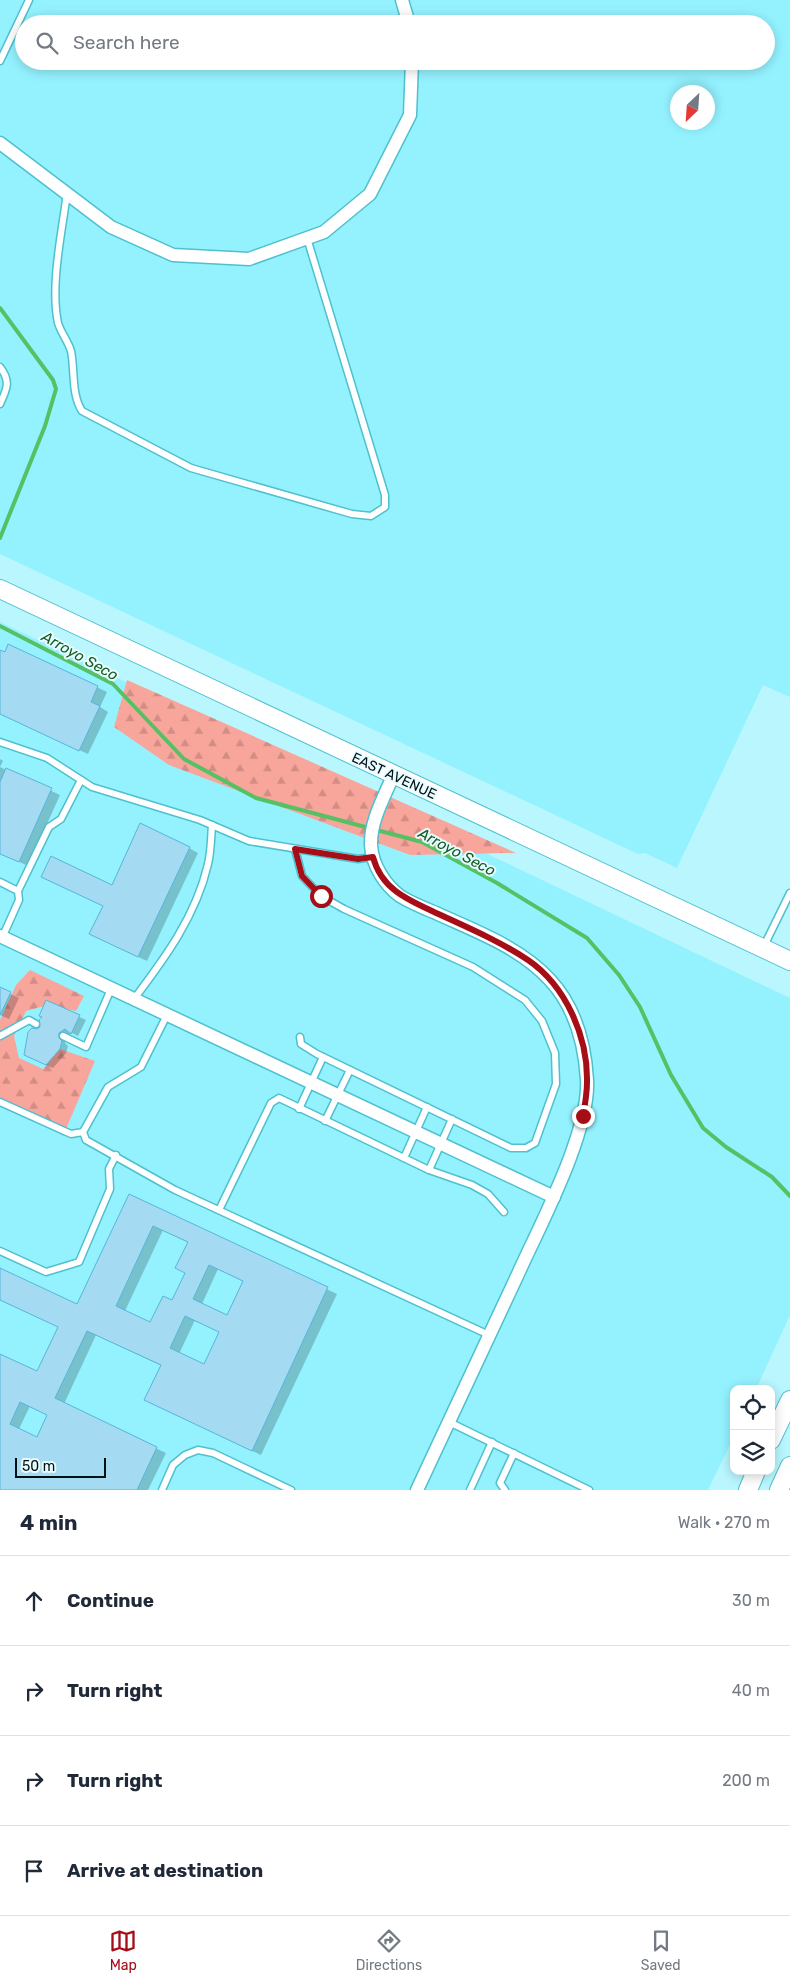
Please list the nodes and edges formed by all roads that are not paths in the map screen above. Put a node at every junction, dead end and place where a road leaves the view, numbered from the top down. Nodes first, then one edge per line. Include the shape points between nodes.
1 (28, 0) edge
2 (402, 0) edge
3 (21, 15) edge
4 (406, 15) edge
5 (15, 28) edge
6 (0, 61) edge
7 (412, 70) edge
8 (0, 143) edge
9 (67, 193) junction
10 (307, 238) junction
11 (0, 367) edge
12 (0, 404) edge
13 (0, 589) edge
14 (0, 742) edge
15 (393, 776) junction
16 (81, 780) junction
17 (212, 825) junction
18 (295, 849) junction
19 (373, 857) junction
20 (0, 882) edge
21 (18, 891) junction
22 (790, 893) edge
23 (1, 937) edge
24 (763, 949) junction
25 (790, 961) edge
26 (112, 989) junction
27 (134, 999) junction
28 (167, 1015) junction
29 (36, 1024) dead end
30 (63, 1036) dead end
31 (300, 1037) dead end
32 (1, 1038) edge
33 (323, 1057) junction
34 (350, 1070) junction
35 (311, 1083) junction
36 (336, 1095) junction
37 (0, 1102) edge
38 (427, 1107) junction
39 (299, 1109) junction
40 (452, 1119) junction
41 (324, 1121) junction
42 (83, 1132) junction
43 (416, 1132) junction
44 (441, 1144) junction
45 (116, 1156) junction
46 (404, 1158) junction
47 (429, 1170) junction
48 (554, 1197) junction
49 (219, 1210) junction
50 (504, 1212) dead end
51 (0, 1251) edge
52 (489, 1335) junction
53 (790, 1400) edge
54 (449, 1422) junction
55 (775, 1432) edge
56 (492, 1442) junction
57 (514, 1453) junction
58 (790, 1466) edge
59 (754, 1475) edge
60 (162, 1490) edge
61 (291, 1490) edge
62 (417, 1490) edge
63 (470, 1490) edge
64 (505, 1490) edge
65 (589, 1490) edge
66 (748, 1490) edge
67 (779, 1490) edge

1 - 3 lane
2 - 4 street
5 - 6 lane
7 - 10 street via 410,115 370,194 324,232
8 - 9 street
9 - 10 street via 111,228 173,255 249,260
9 - 10 lane via 57,309 59,324 70,350 76,396 82,411 191,468 352,514 371,516 385,507 385,494
11 - 12 lane via 8,386
13 - 15 street, EAST AVENUE
14 - 16 lane via 47,758
15 - 19 street via 372,833
15 - 24 street, EAST AVENUE
16 - 17 lane via 92,787
16 - 21 lane via 61,819 49,827
17 - 18 lane via 249,841
17 - 27 lane via 208,863 196,901 170,951
18 - 19 lane via 358,859
18 - 40 lane via 302,876 321,896 473,967 525,1000 542,1021 555,1054 556,1084 535,1143 526,1148 511,1148
19 - 48 street via 387,884 401,897 497,942 529,961 551,981 566,1002 581,1035 587,1082 583,1116
20 - 21 lane
21 - 23 lane via 19,900
22 - 24 lane
23 - 26 street
24 - 25 street, EAST AVENUE
26 - 27 street
26 - 30 lane via 86,1047
27 - 28 street
28 - 35 street
28 - 42 lane via 142,1067 108,1087
29 - 32 lane via 29,1020
31 - 33 lane via 301,1044
33 - 34 lane
33 - 35 lane
34 - 36 lane
34 - 38 lane
35 - 36 street
35 - 39 lane
36 - 41 lane
36 - 43 street
37 - 42 lane via 71,1134
38 - 40 lane
38 - 43 lane
39 - 41 lane
39 - 49 lane via 279,1098 270,1103
40 - 44 lane
41 - 46 lane
42 - 45 lane via 86,1140
43 - 44 street
43 - 46 lane
44 - 47 lane
44 - 48 street
45 - 49 lane via 151,1178
45 - 51 lane via 109,1169 110,1189 79,1262 46,1272
46 - 47 lane
47 - 50 lane via 484,1192
48 - 52 street
49 - 52 lane
52 - 54 street
53 - 55 street
54 - 56 lane
54 - 62 street
56 - 57 lane
56 - 63 lane
57 - 64 lane via 500,1483
57 - 65 lane
58 - 67 street
59 - 66 street
60 - 61 lane via 173,1465 198,1450 213,1453

